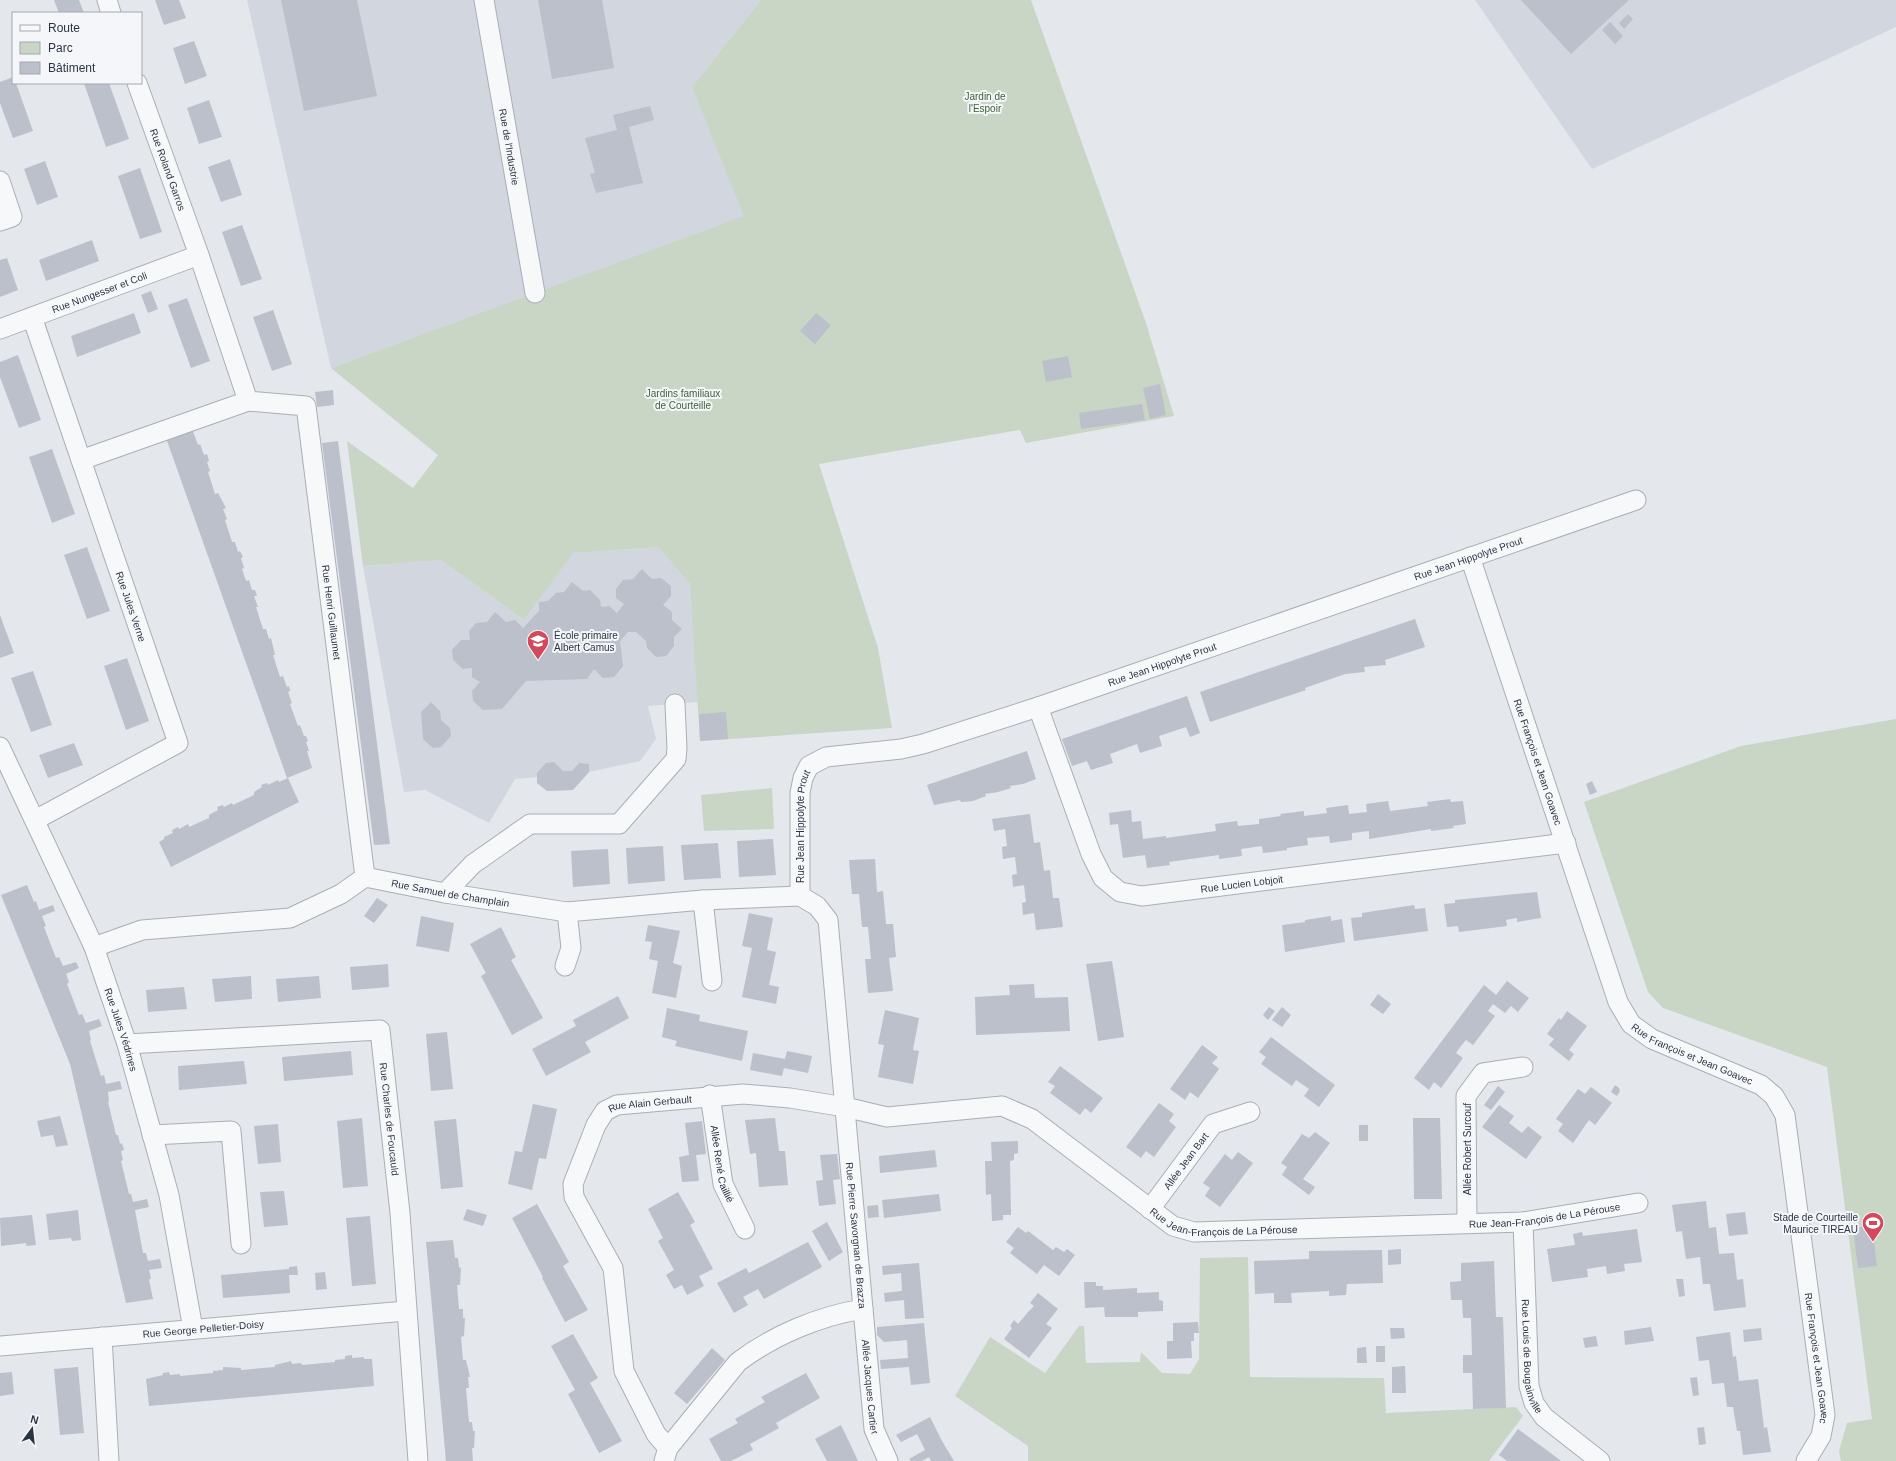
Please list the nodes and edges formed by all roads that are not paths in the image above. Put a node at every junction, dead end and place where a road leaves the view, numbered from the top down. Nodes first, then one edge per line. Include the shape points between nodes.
1 (107, 0) edge
2 (484, 0) edge
3 (111, 12) edge
4 (137, 84) edge
5 (0, 181) edge
6 (0, 221) edge
7 (199, 255) junction
8 (535, 293) dead end
9 (32, 317) junction
10 (0, 329) edge
11 (248, 401) junction
12 (81, 460) junction
13 (1636, 500) dead end
14 (1470, 557) junction
15 (675, 704) dead end
16 (1038, 707) junction
17 (0, 748) edge
18 (35, 820) junction
19 (1566, 843) junction
20 (365, 877) junction
21 (445, 893) junction
22 (800, 896) junction
23 (703, 900) junction
24 (567, 912) junction
25 (94, 947) junction
26 (565, 966) dead end
27 (712, 981) dead end
28 (127, 1044) junction
29 (1523, 1067) dead end
30 (710, 1095) junction
31 (845, 1107) junction
32 (1250, 1112) dead end
33 (152, 1135) junction
34 (1638, 1203) dead end
35 (1150, 1209) junction
36 (1523, 1222) junction
37 (1467, 1223) junction
38 (745, 1229) dead end
39 (241, 1244) dead end
40 (863, 1309) junction
41 (406, 1312) junction
42 (193, 1329) junction
43 (102, 1337) junction
44 (0, 1346) edge
45 (666, 1454) edge
46 (109, 1461) edge
47 (418, 1461) edge
48 (888, 1461) edge
49 (1600, 1461) edge
50 (1806, 1461) edge

1 - 3 street
2 - 8 street, Rue de l'Industrie
4 - 7 street, Rue Roland Garros
5 - 6 street via 12,217
7 - 9 street, Rue Nungesser et Coli
7 - 11 street
9 - 10 street, Rue Nungesser et Coli
9 - 12 street, Rue Jules Verne
11 - 12 street, Rue Henri Guillaumet
11 - 20 street, Rue Henri Guillaumet via 306,406
12 - 18 street, Rue Jules Verne via 178,743
13 - 14 street, Rue Jean Hippolyte Prout
14 - 16 street, Rue Jean Hippolyte Prout
14 - 19 street, Rue François et Jean Goavec
15 - 21 street via 678,748 676,758 619,824 530,824 473,864
16 - 19 street, Rue Lucien Lobjoit via 1092,854 1103,878 1120,892 1142,896
16 - 22 street, Rue Jean Hippolyte Prout via 923,744 901,749 826,757 809,766 800,793
17 - 18 street, Rue Jules Védrines
18 - 25 street, Rue Jules Védrines
19 - 50 street, Rue François et Jean Goavec via 1618,1002 1631,1024 1652,1039 1762,1085 1774,1096 1785,1115 1825,1415 1821,1436
20 - 21 street, Rue Samuel de Champlain
20 - 25 street via 341,894 290,918 142,930
21 - 24 street, Rue Samuel de Champlain
22 - 23 street, Rue Samuel de Champlain
22 - 31 street, Rue Pierre Savorgnan de Brazza via 816,906 828,920
23 - 24 street, Rue Samuel de Champlain
23 - 27 street
24 - 26 street via 571,948
25 - 28 street, Rue Jules Védrines
28 - 33 street, Rue Jules Védrines
28 - 41 street, Rue Charles de Foucauld via 380,1030 400,1213
29 - 37 street, Allée Robert Surcouf via 1483,1073 1466,1096
30 - 31 street, Rue Alain Gerbault via 743,1094 790,1098
30 - 38 street, Allée René Caillié via 723,1184
30 - 45 street, Rue Alain Gerbault via 617,1104 605,1111 596,1125 572,1184 574,1197 613,1268 624,1371
31 - 35 street, Rue Jean-François de La Pérouse via 887,1116 1002,1106 1032,1119
31 - 40 street, Rue Pierre Savorgnan de Brazza
32 - 35 street, Allée Jean Bart via 1213,1124
33 - 39 street via 231,1131
33 - 42 street, Rue Jules Védrines via 169,1195
34 - 36 street, Rue Jean-François de La Pérouse
35 - 37 street, Rue Jean-François de La Pérouse via 1173,1226 1194,1232
36 - 37 street, Rue Jean-François de La Pérouse
36 - 49 street, Rue Louis de Bougainville via 1529,1386 1534,1403 1544,1417
40 - 45 street, Rue Pierre Savorgnan de Brazza via 838,1313 809,1323 753,1350 738,1362
40 - 48 street, Allée Jacques Cartier via 874,1429
41 - 42 street, Rue George Pelletier-Doisy
41 - 47 street, Rue Charles de Foucauld
42 - 43 street, Rue George Pelletier-Doisy
43 - 44 street, Rue George Pelletier-Doisy
43 - 46 street

